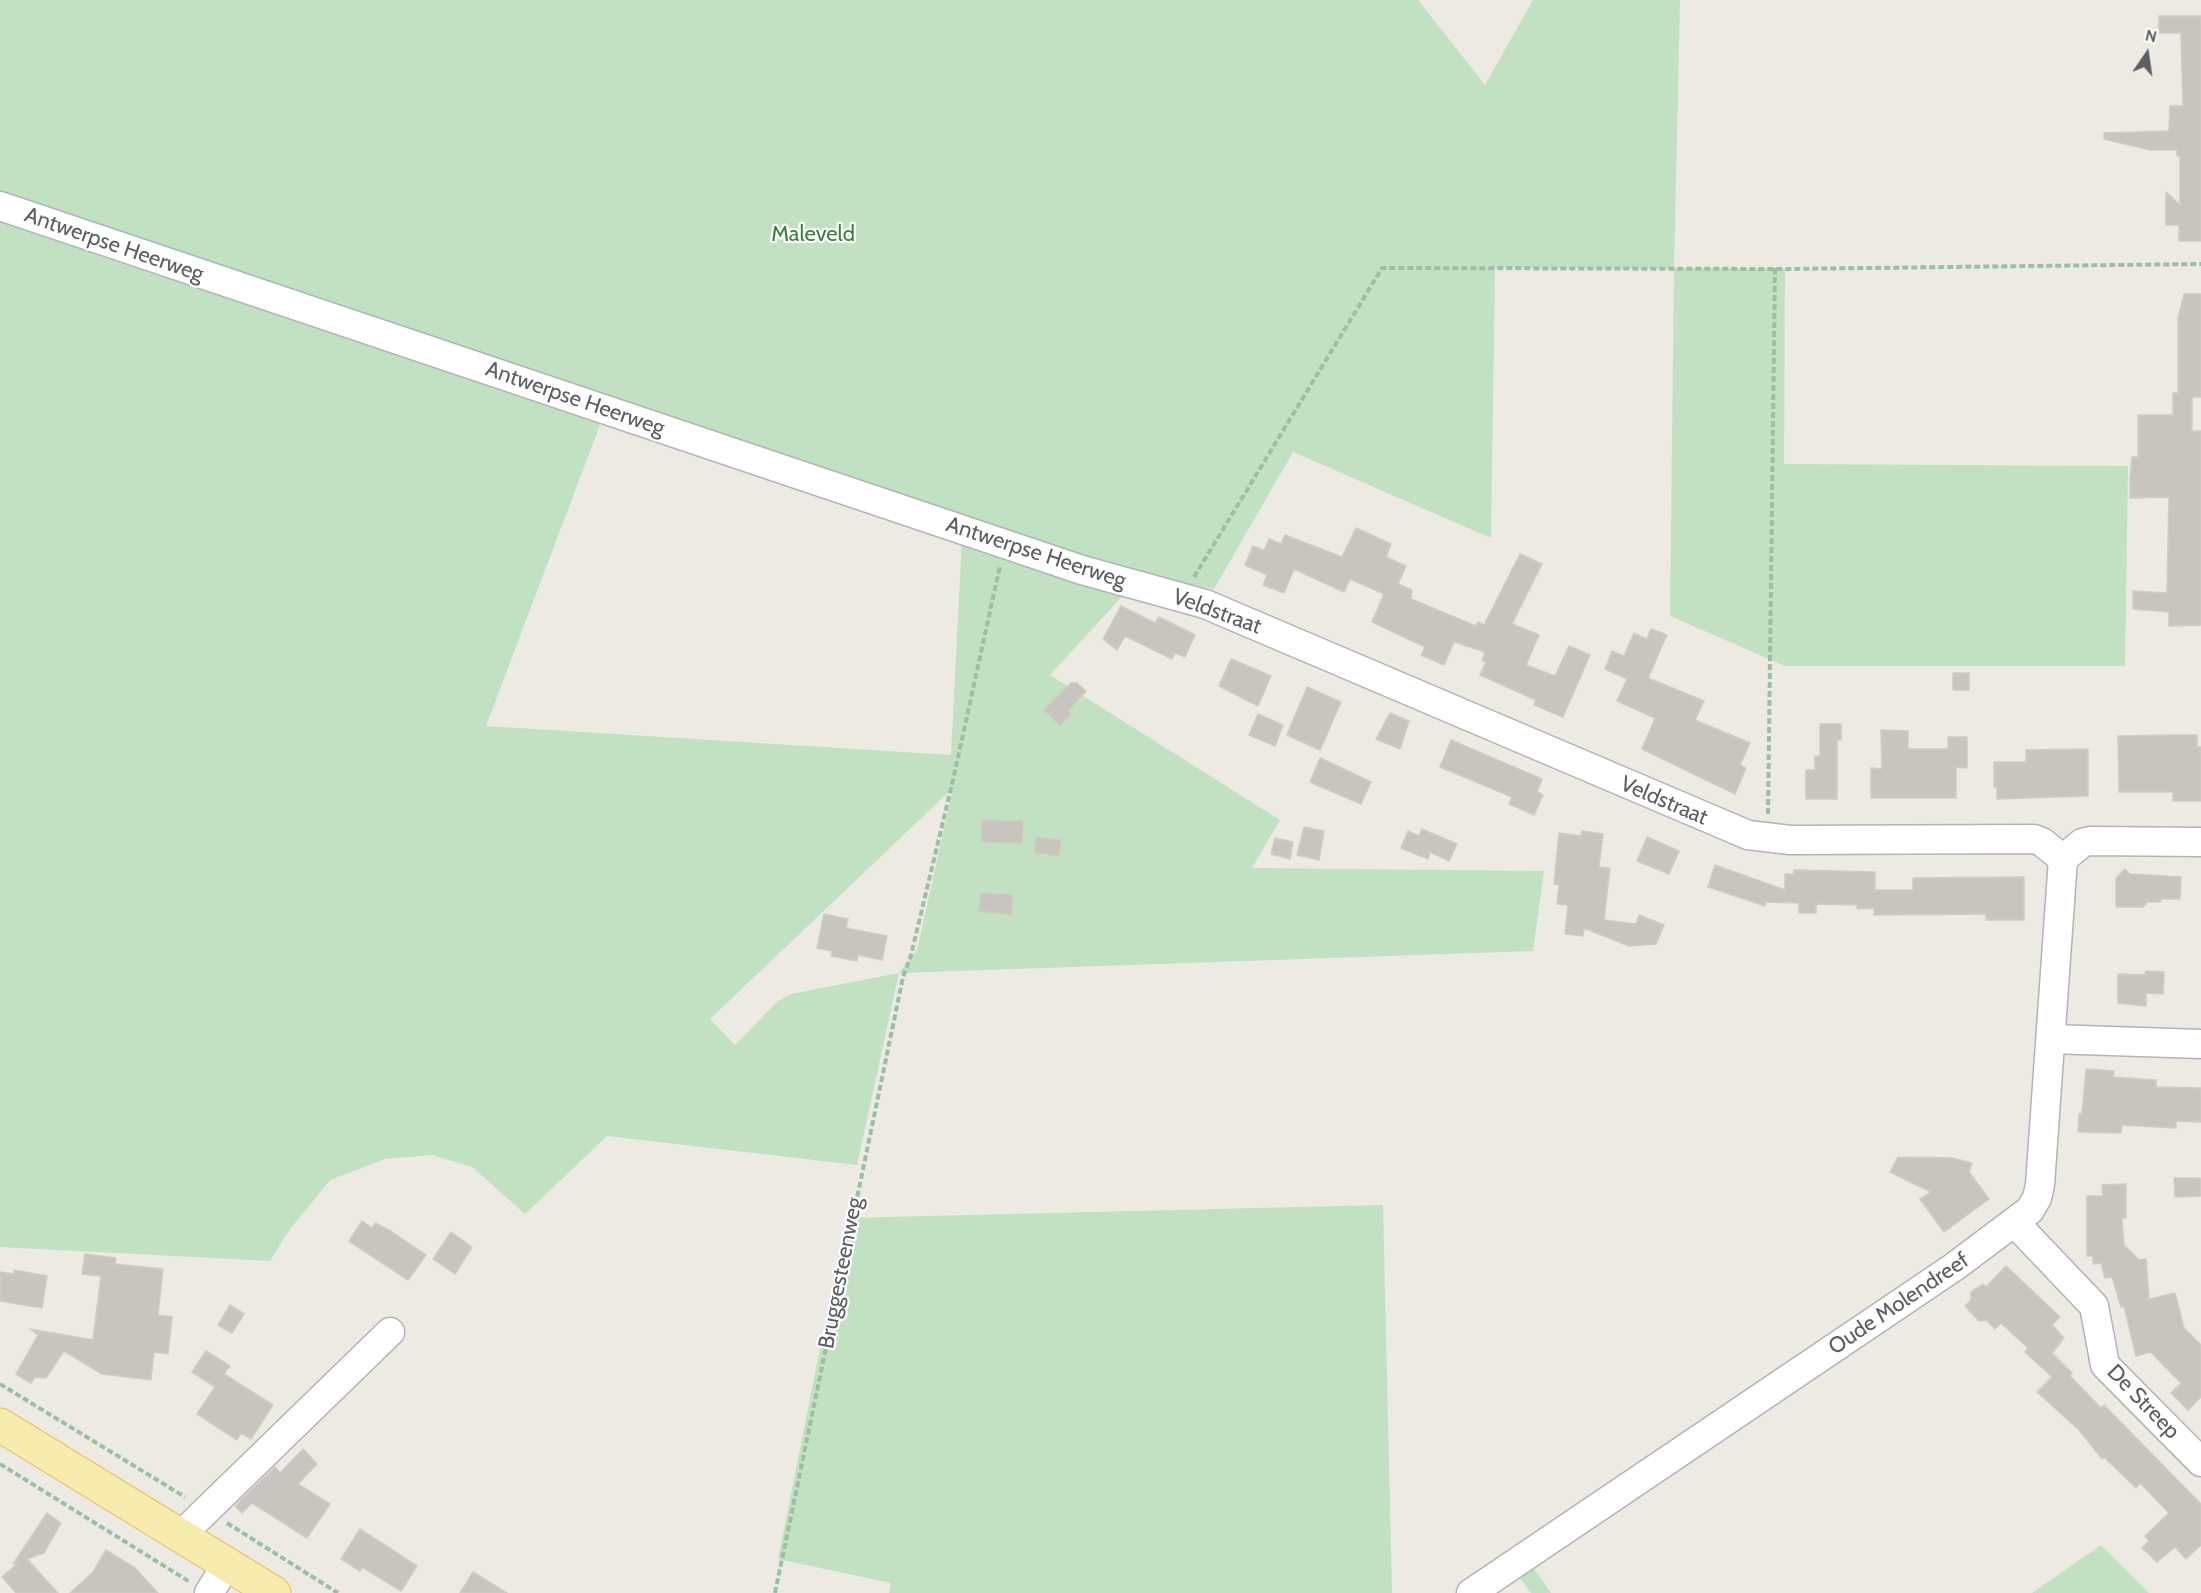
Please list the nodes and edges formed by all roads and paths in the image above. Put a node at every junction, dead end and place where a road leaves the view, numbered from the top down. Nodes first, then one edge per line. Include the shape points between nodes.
1 (0, 206) edge
2 (2201, 264) edge
3 (1775, 268) junction
4 (1005, 544) junction
5 (1150, 589) joint
6 (1181, 598) junction
7 (1768, 837) junction
8 (2201, 842) edge
9 (2063, 859) junction
10 (2051, 1039) junction
11 (2201, 1044) edge
12 (2015, 1223) junction
13 (390, 1332) dead end
14 (0, 1384) edge
15 (0, 1425) edge
16 (2201, 1462) edge
17 (0, 1464) edge
18 (207, 1510) junction
19 (175, 1532) junction
20 (227, 1564) junction
21 (203, 1590) edge
22 (274, 1593) edge
23 (338, 1593) edge
24 (775, 1593) edge
25 (1471, 1593) edge

1 - 4 street, Antwerpse Heerweg
2 - 3 path
3 - 6 path via 1382,268
3 - 7 path
4 - 5 street, Antwerpse Heerweg
4 - 24 path, Bruggesteenweg via 903,977
5 - 6 street, Veldstraat
6 - 7 street, Veldstraat via 1205,604 1715,822 1748,835
7 - 9 street, Veldstraat via 2034,839
8 - 9 street via 2090,841
9 - 10 street, Oude Molendreef
10 - 11 street
10 - 12 street, Oude Molendreef via 2037,1198
12 - 16 street, De Streep via 2094,1306 2105,1365
12 - 25 street, Oude Molendreef
13 - 18 street
14 - 18 path
15 - 19 main road
17 - 21 path
18 - 19 street
18 - 23 path
19 - 20 main road
20 - 21 street
20 - 22 main road

